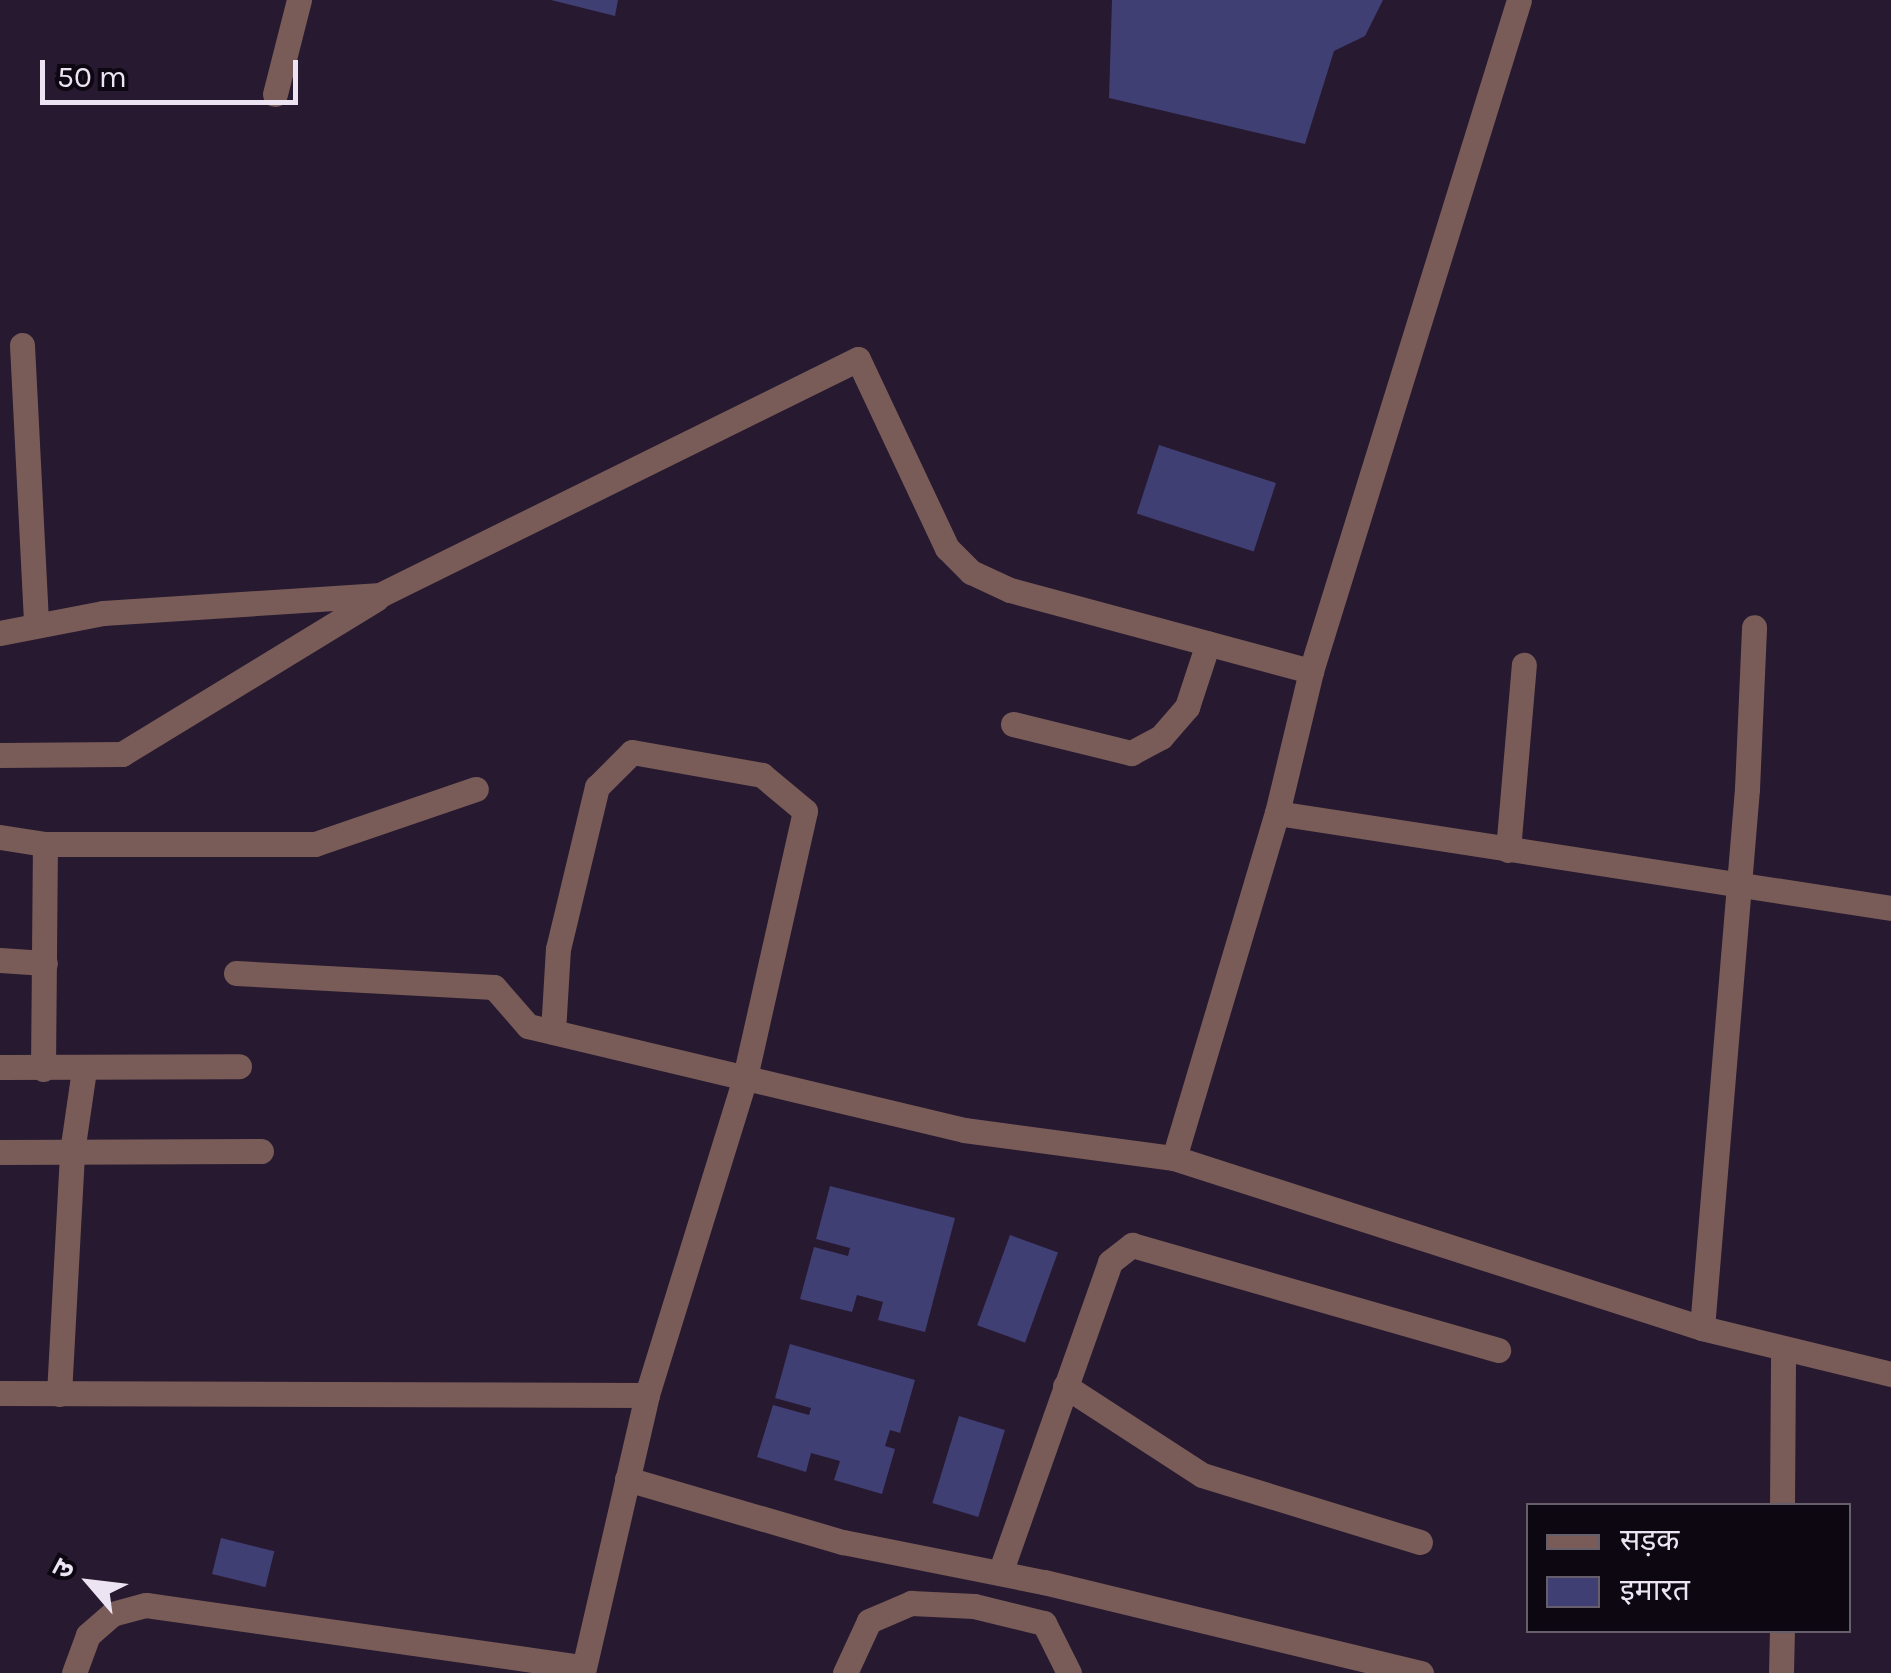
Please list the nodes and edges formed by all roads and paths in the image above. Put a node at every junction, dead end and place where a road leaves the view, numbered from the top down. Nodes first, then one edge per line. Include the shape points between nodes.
1 (299, 0) edge
2 (1519, 0) edge
3 (274, 94) dead end
4 (22, 345) dead end
5 (394, 588) junction
6 (36, 626) junction
7 (1754, 627) dead end
8 (0, 632) edge
9 (1208, 643) junction
10 (1524, 665) dead end
11 (1311, 670) junction
12 (1013, 724) dead end
13 (0, 755) edge
14 (476, 788) dead end
15 (1277, 813) junction
16 (0, 837) edge
17 (45, 844) junction
18 (1508, 850) junction
19 (1738, 880) junction
20 (1891, 908) edge
21 (0, 960) edge
22 (44, 963) junction
23 (236, 973) dead end
24 (553, 1032) junction
25 (239, 1066) dead end
26 (0, 1067) edge
27 (44, 1069) junction
28 (84, 1070) junction
29 (746, 1078) junction
30 (0, 1152) edge
31 (72, 1152) junction
32 (262, 1152) dead end
33 (1174, 1158) junction
34 (1702, 1328) junction
35 (1498, 1350) dead end
36 (1783, 1350) junction
37 (1891, 1374) edge
38 (1066, 1386) junction
39 (0, 1393) edge
40 (60, 1394) junction
41 (647, 1395) junction
42 (626, 1479) junction
43 (1782, 1503) edge
44 (1420, 1542) dead end
45 (1000, 1574) junction
46 (1782, 1633) edge
47 (584, 1670) edge
48 (74, 1673) edge
49 (845, 1673) edge
50 (1069, 1673) edge
51 (1421, 1673) edge
52 (1781, 1673) edge

1 - 3 street
2 - 11 street
4 - 6 street
5 - 6 street via 270,606 103,612
5 - 9 street via 858,359 946,548 970,572 1010,590
5 - 13 street via 122,754
6 - 8 street
7 - 19 street
9 - 11 street
9 - 12 street via 1187,707 1162,737 1131,754
10 - 18 street
11 - 15 street
14 - 17 street via 315,844
15 - 18 street
15 - 33 street
16 - 17 street
17 - 22 street
18 - 19 street
19 - 20 street
19 - 34 street
21 - 22 street
22 - 27 street
23 - 24 street via 494,988 528,1026
24 - 29 street
24 - 29 street via 558,949 598,787 632,752 762,775 804,811
25 - 28 street
26 - 27 street
27 - 28 street
28 - 31 street
29 - 33 street via 964,1130
29 - 41 street
30 - 31 street
31 - 32 street
31 - 40 street
33 - 34 street
34 - 36 street
35 - 38 street via 1132,1245 1110,1262
36 - 37 street
36 - 43 street
38 - 44 street via 1202,1475
38 - 45 street
39 - 40 street
40 - 41 street
41 - 42 street
42 - 45 street via 843,1542
42 - 47 street
45 - 51 street
46 - 52 street
47 - 48 street via 146,1606 112,1614 88,1635
49 - 50 street via 870,1621 912,1603 974,1606 1044,1623

